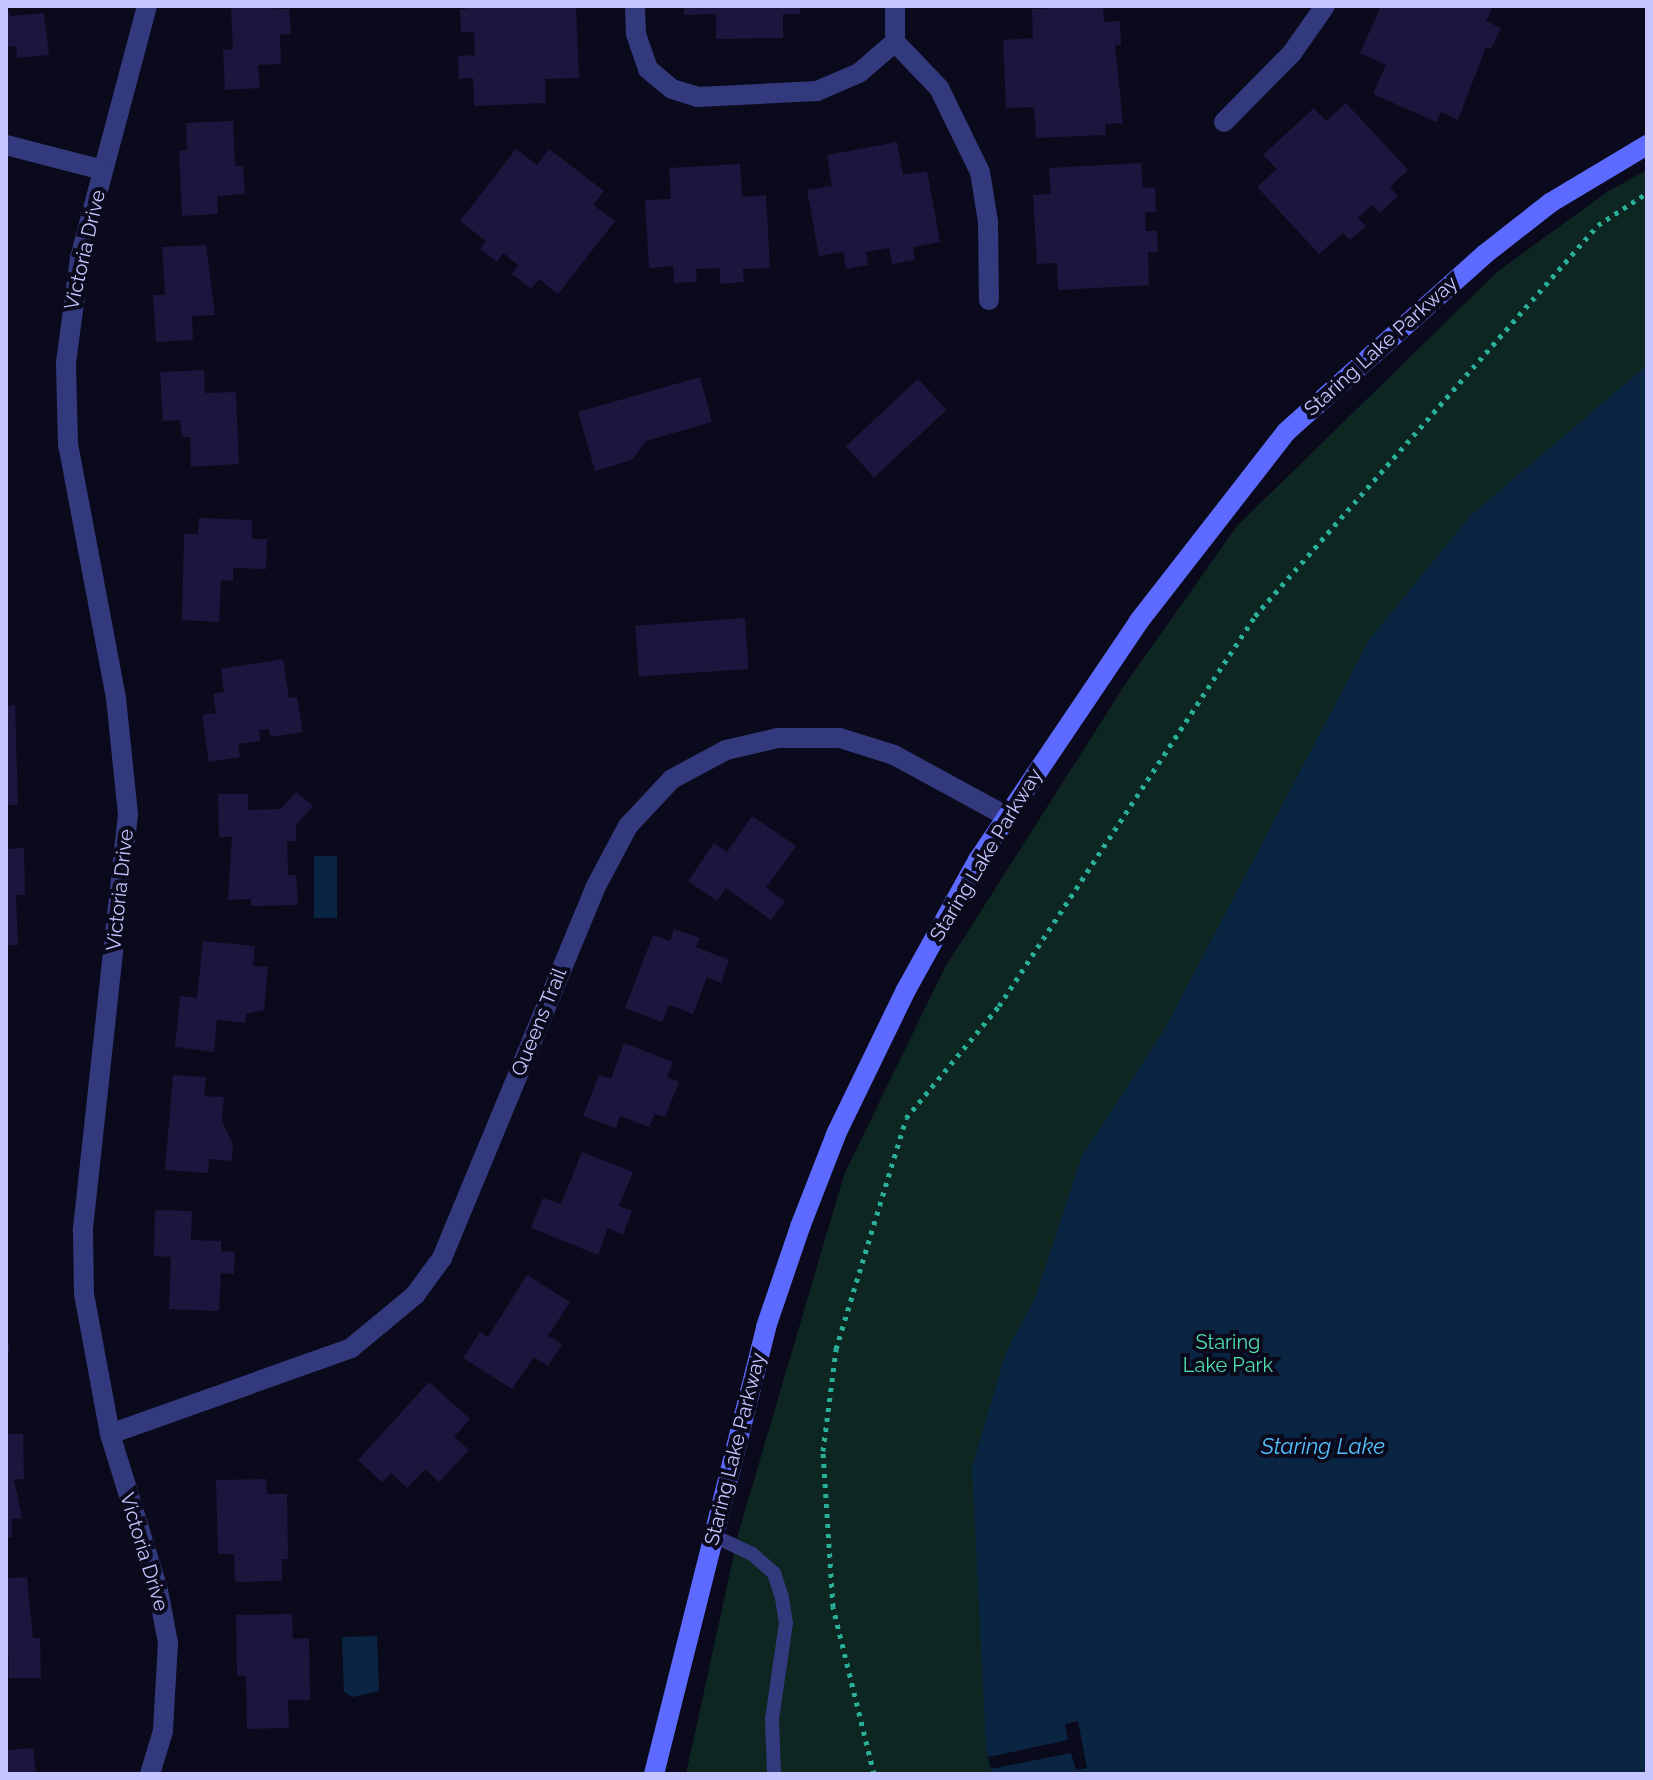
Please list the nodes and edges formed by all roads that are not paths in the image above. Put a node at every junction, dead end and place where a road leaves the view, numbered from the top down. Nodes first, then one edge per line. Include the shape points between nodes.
1 (147, 6) edge
2 (635, 6) edge
3 (895, 6) edge
4 (1325, 6) edge
5 (895, 42) junction
6 (1224, 122) dead end
7 (6, 145) edge
8 (1647, 145) edge
9 (103, 170) junction
10 (989, 300) dead end
11 (1006, 816) junction
12 (110, 1434) junction
13 (714, 1536) junction
14 (150, 1774) edge
15 (654, 1774) edge
16 (774, 1774) edge

1 - 9 street, Victoria Drive
2 - 5 street via 636,34 648,69 672,89 698,97 817,91 859,73
3 - 5 street
4 - 6 street via 1292,53
5 - 10 street via 939,88 980,172 988,222
7 - 9 street
8 - 11 street, Staring Lake Parkway via 1550,203 1485,254 1286,432 1139,621
9 - 12 street, Victoria Drive via 77,271 66,363 68,444 118,711 128,814 83,1231 84,1294
11 - 12 street, Queens Trail via 894,755 840,738 778,738 726,750 672,779 628,826 595,888 442,1258 415,1295 351,1348
11 - 13 street, Staring Lake Parkway via 906,990 837,1132 767,1325
12 - 14 street, Victoria Drive via 158,1590 168,1643 169,1689
13 - 15 street, Staring Lake Parkway
13 - 16 lane via 752,1554 774,1573 782,1598 786,1623 772,1719

